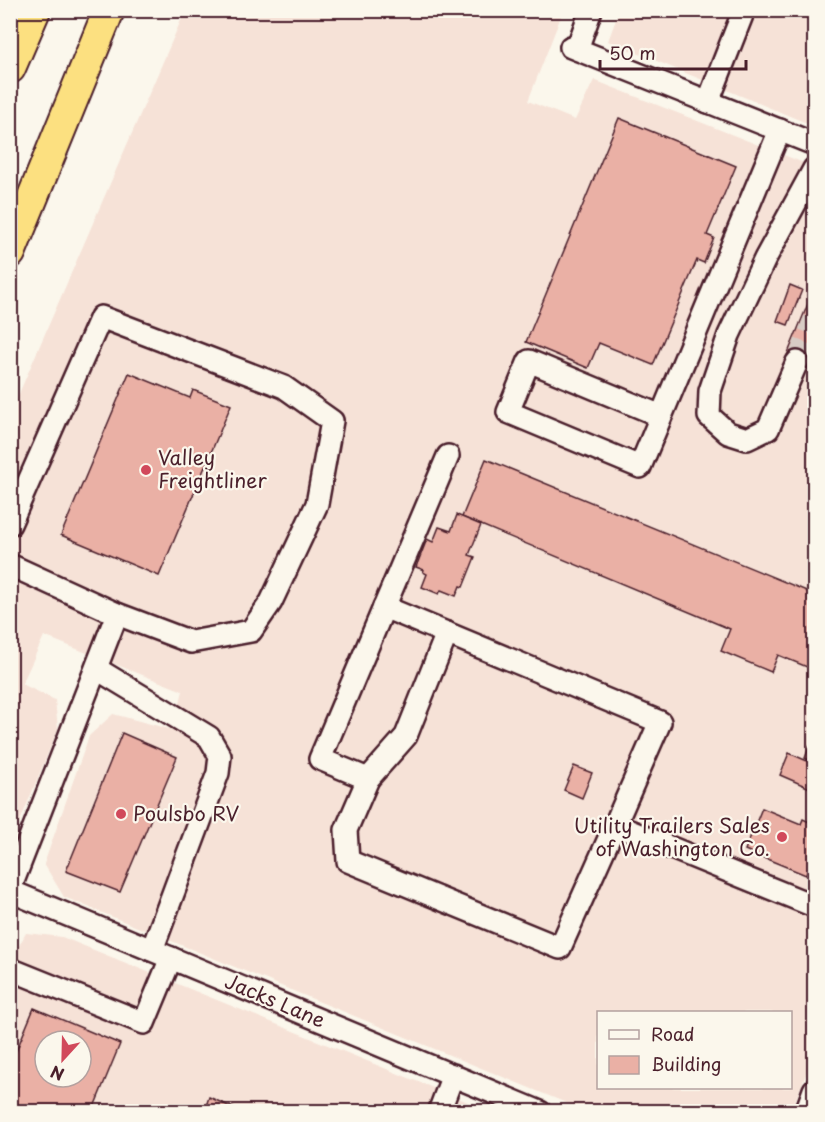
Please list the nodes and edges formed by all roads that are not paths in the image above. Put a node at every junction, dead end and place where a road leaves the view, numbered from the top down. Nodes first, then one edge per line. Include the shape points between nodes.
1 (35, 10) edge
2 (109, 10) edge
3 (591, 10) edge
4 (744, 10) edge
5 (10, 68) edge
6 (708, 102) junction
7 (780, 130) junction
8 (814, 144) edge
9 (814, 169) edge
10 (10, 253) edge
11 (797, 362) tunnel mouth
12 (661, 416) junction
13 (448, 456) dead end
14 (10, 524) edge
15 (10, 564) edge
16 (384, 607) junction
17 (117, 614) junction
18 (447, 633) junction
19 (100, 661) junction
20 (368, 779) junction
21 (615, 825) junction
22 (10, 890) edge
23 (814, 906) edge
24 (161, 954) junction
25 (10, 969) edge
26 (453, 1075) junction
27 (814, 1090) edge
28 (439, 1112) edge
29 (540, 1112) edge
30 (806, 1112) edge

1 - 5 highway
2 - 10 highway
3 - 6 street via 574,48
4 - 6 street
6 - 7 street
7 - 8 street
7 - 12 street
9 - 11 street via 729,335 710,391 709,416 728,433 747,439 768,429
12 - 12 street via 640,467 508,412 529,361
13 - 16 street
14 - 17 street via 101,317 284,387 332,421 317,504 271,602 251,631 191,642
15 - 17 street
16 - 18 street
16 - 20 street via 320,759
17 - 19 street, Jacks Lane
18 - 20 street via 406,736
18 - 21 street via 660,722
19 - 22 street, Jacks Lane
19 - 24 street via 209,737 220,756
20 - 21 street via 346,830 348,861 560,948
21 - 23 street
22 - 24 street, Jacks Lane
24 - 25 street via 144,1023
24 - 26 street, Jacks Lane
26 - 28 street
26 - 29 street, Jacks Lane
27 - 30 street

